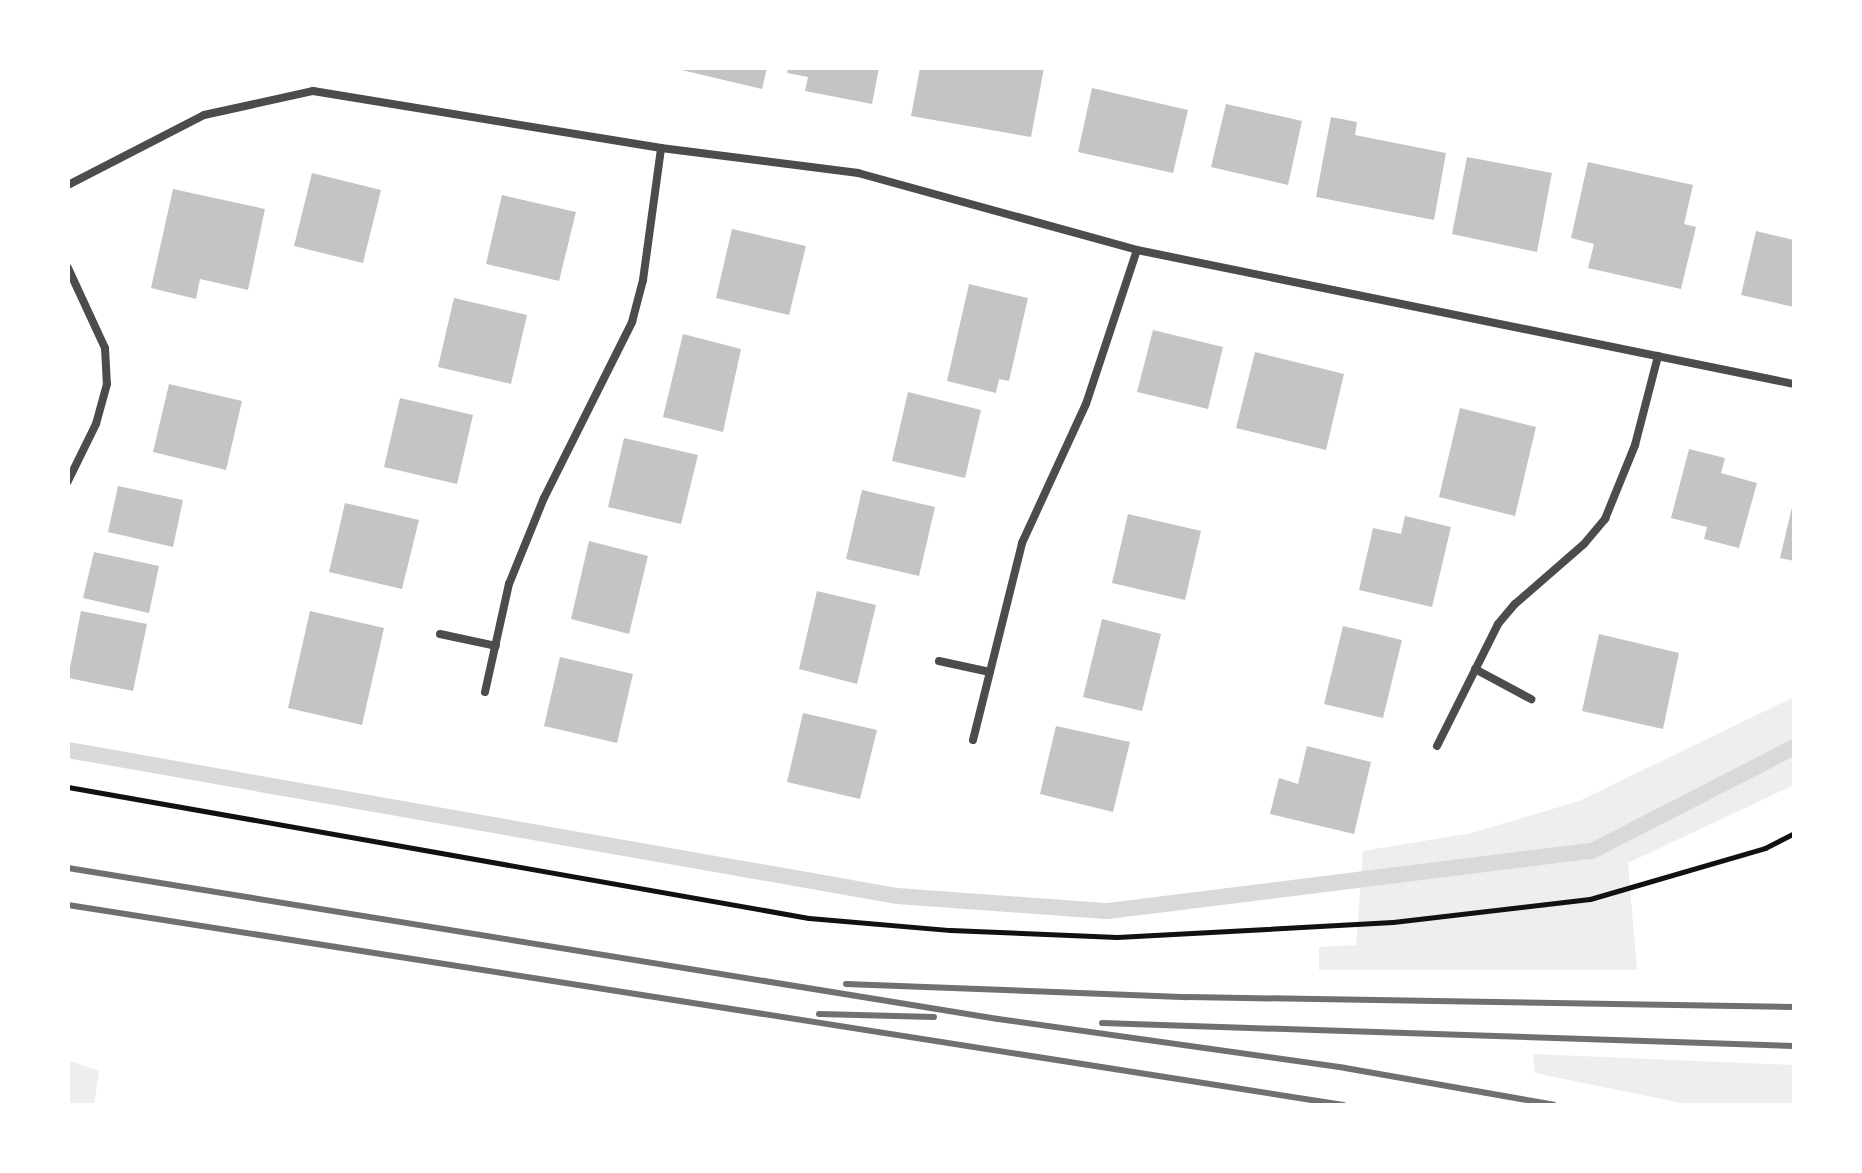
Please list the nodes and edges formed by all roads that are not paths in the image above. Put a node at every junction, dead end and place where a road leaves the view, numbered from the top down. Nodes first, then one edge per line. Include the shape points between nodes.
1 (661, 148) junction
2 (68, 185) edge
3 (1137, 250) junction
4 (68, 268) edge
5 (1658, 356) junction
6 (1794, 384) edge
7 (68, 481) edge
8 (440, 634) dead end
9 (496, 646) junction
10 (939, 661) dead end
11 (1475, 669) junction
12 (990, 672) junction
13 (485, 692) dead end
14 (1531, 699) dead end
15 (973, 740) dead end
16 (1437, 746) dead end

1 - 2 street via 313,91 204,115
1 - 3 street via 858,173
1 - 9 street via 632,322 544,498 509,584
3 - 5 street
3 - 12 street via 1086,404 1022,543
4 - 7 street via 105,348 107,384 96,424
5 - 6 street
5 - 11 street via 1635,445 1605,519 1515,604
8 - 9 street
9 - 13 street
10 - 12 street
11 - 14 street
11 - 16 street
12 - 15 street

